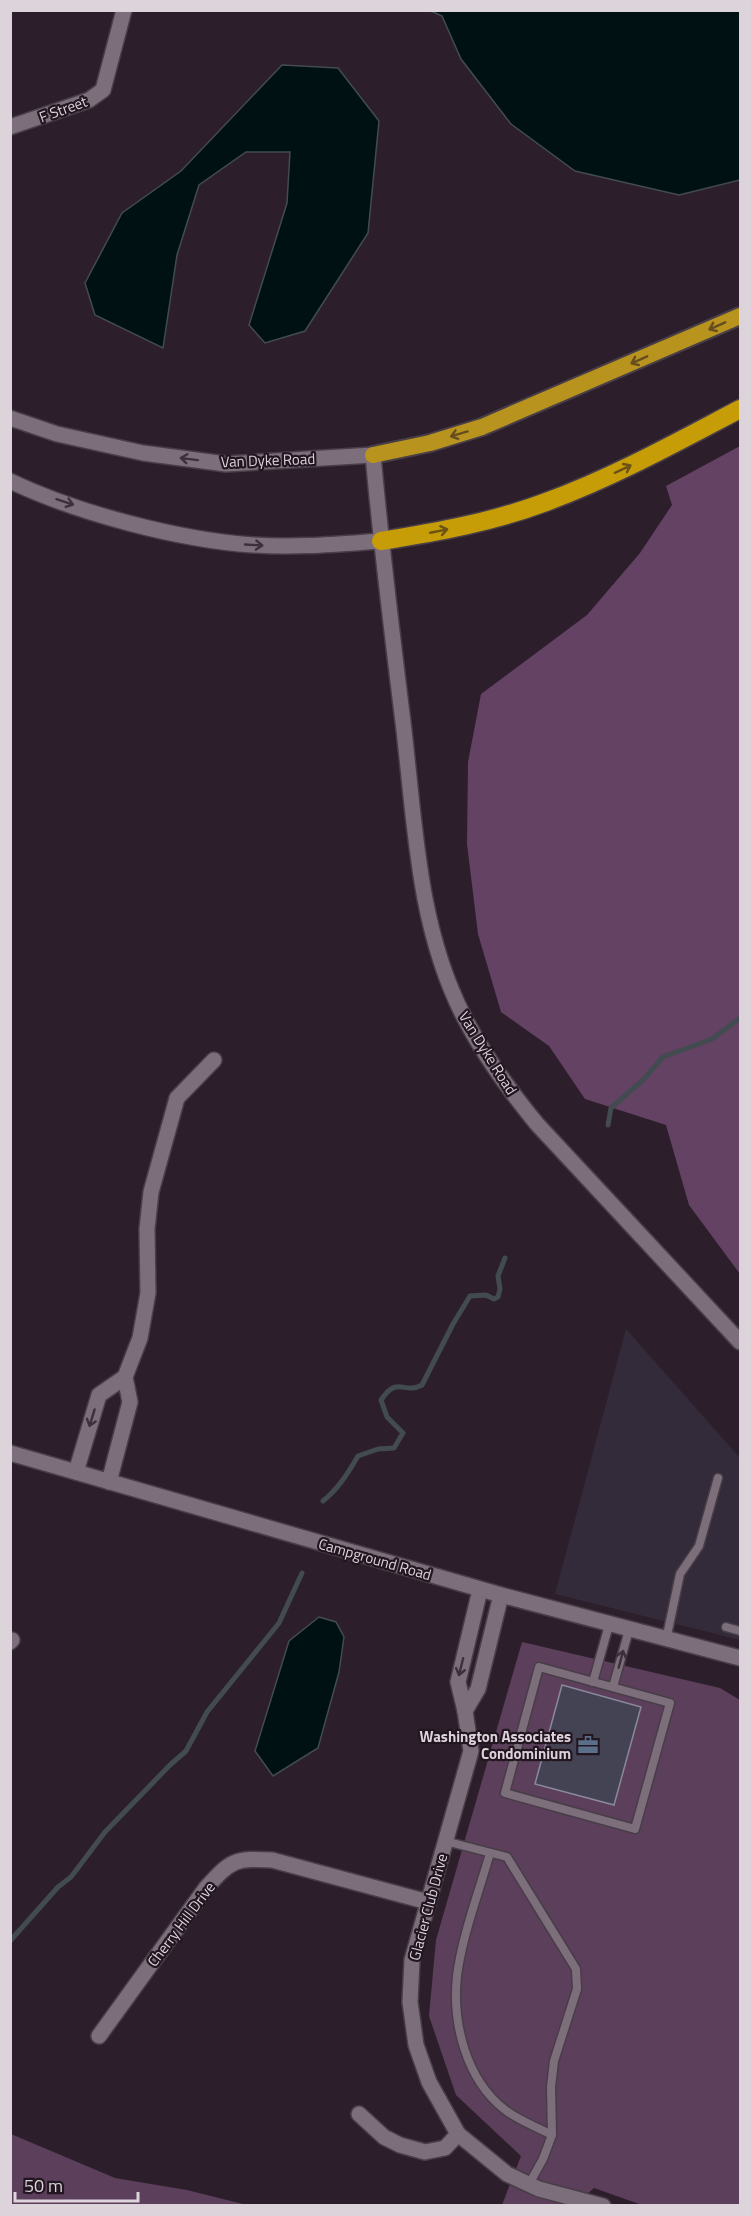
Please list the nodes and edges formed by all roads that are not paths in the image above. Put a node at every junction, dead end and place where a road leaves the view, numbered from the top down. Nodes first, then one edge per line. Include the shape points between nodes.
1 (124, 10) edge
2 (10, 128) edge
3 (741, 316) edge
4 (741, 409) edge
5 (10, 418) edge
6 (373, 455) junction
7 (10, 481) edge
8 (381, 541) junction
9 (214, 1060) dead end
10 (741, 1342) edge
11 (126, 1377) junction
12 (10, 1453) edge
13 (76, 1472) junction
14 (718, 1478) dead end
15 (109, 1482) junction
16 (480, 1590) junction
17 (501, 1595) junction
18 (609, 1625) junction
19 (726, 1627) dead end
20 (629, 1630) junction
21 (741, 1631) edge
22 (666, 1640) junction
23 (467, 1643) junction
24 (488, 1649) junction
25 (741, 1659) edge
26 (593, 1682) junction
27 (613, 1687) junction
28 (465, 1711) junction
29 (445, 1840) junction
30 (490, 1853) junction
31 (428, 1902) junction
32 (99, 2036) dead end
33 (360, 2114) dead end
34 (458, 2134) junction
35 (552, 2135) junction
36 (529, 2184) junction
37 (603, 2205) edge

1 - 2 street, F Street via 103,90 88,100
3 -> 6 highway via 482,427
8 -> 4 highway via 456,528 544,503 627,468
6 -> 5 street, Van Dyke Road via 226,464 143,453 57,434
6 - 8 street, Van Dyke Road
7 -> 8 street via 119,520 209,540 314,546
8 - 10 street, Van Dyke Road via 423,887 440,957 463,1015 507,1087 537,1124
9 - 11 street via 177,1098 151,1192 148,1293 140,1338
11 -> 13 street via 99,1395
11 - 15 street via 130,1402
12 - 13 street, Campground Road
13 - 15 street, Campground Road
14 - 22 lane via 699,1546 680,1574
15 - 16 street, Campground Road
16 - 17 street, Campground Road
16 - 23 street, Glacier Club Drive
17 - 18 street, Campground Road
17 - 24 street
18 - 20 street, Campground Road
18 - 26 lane
19 - 21 lane
20 - 22 street, Campground Road
27 -> 20 lane
22 - 25 street, Campground Road
23 - 24 street
23 -> 28 street, Glacier Club Drive via 458,1682
24 - 28 street via 478,1689
26 - 27 lane
26 - 27 lane via 539,1667 505,1792 635,1829 670,1703
28 - 29 street, Glacier Club Drive via 471,1751
29 - 30 lane
29 - 31 street, Glacier Club Drive
30 - 35 lane via 507,1857 576,1970 577,1989 554,2061
30 - 35 lane via 457,1978 463,2042 478,2079 490,2096 505,2111
31 - 32 street, Cherry Hill Drive via 273,1860 246,1859 225,1866
31 - 34 street, Glacier Club Drive via 412,1960 410,2002 416,2045 429,2082
33 - 34 street via 384,2137 425,2152 445,2148
34 - 36 street, Glacier Club Drive via 507,2174
35 - 36 lane
36 - 37 street, Glacier Club Drive

